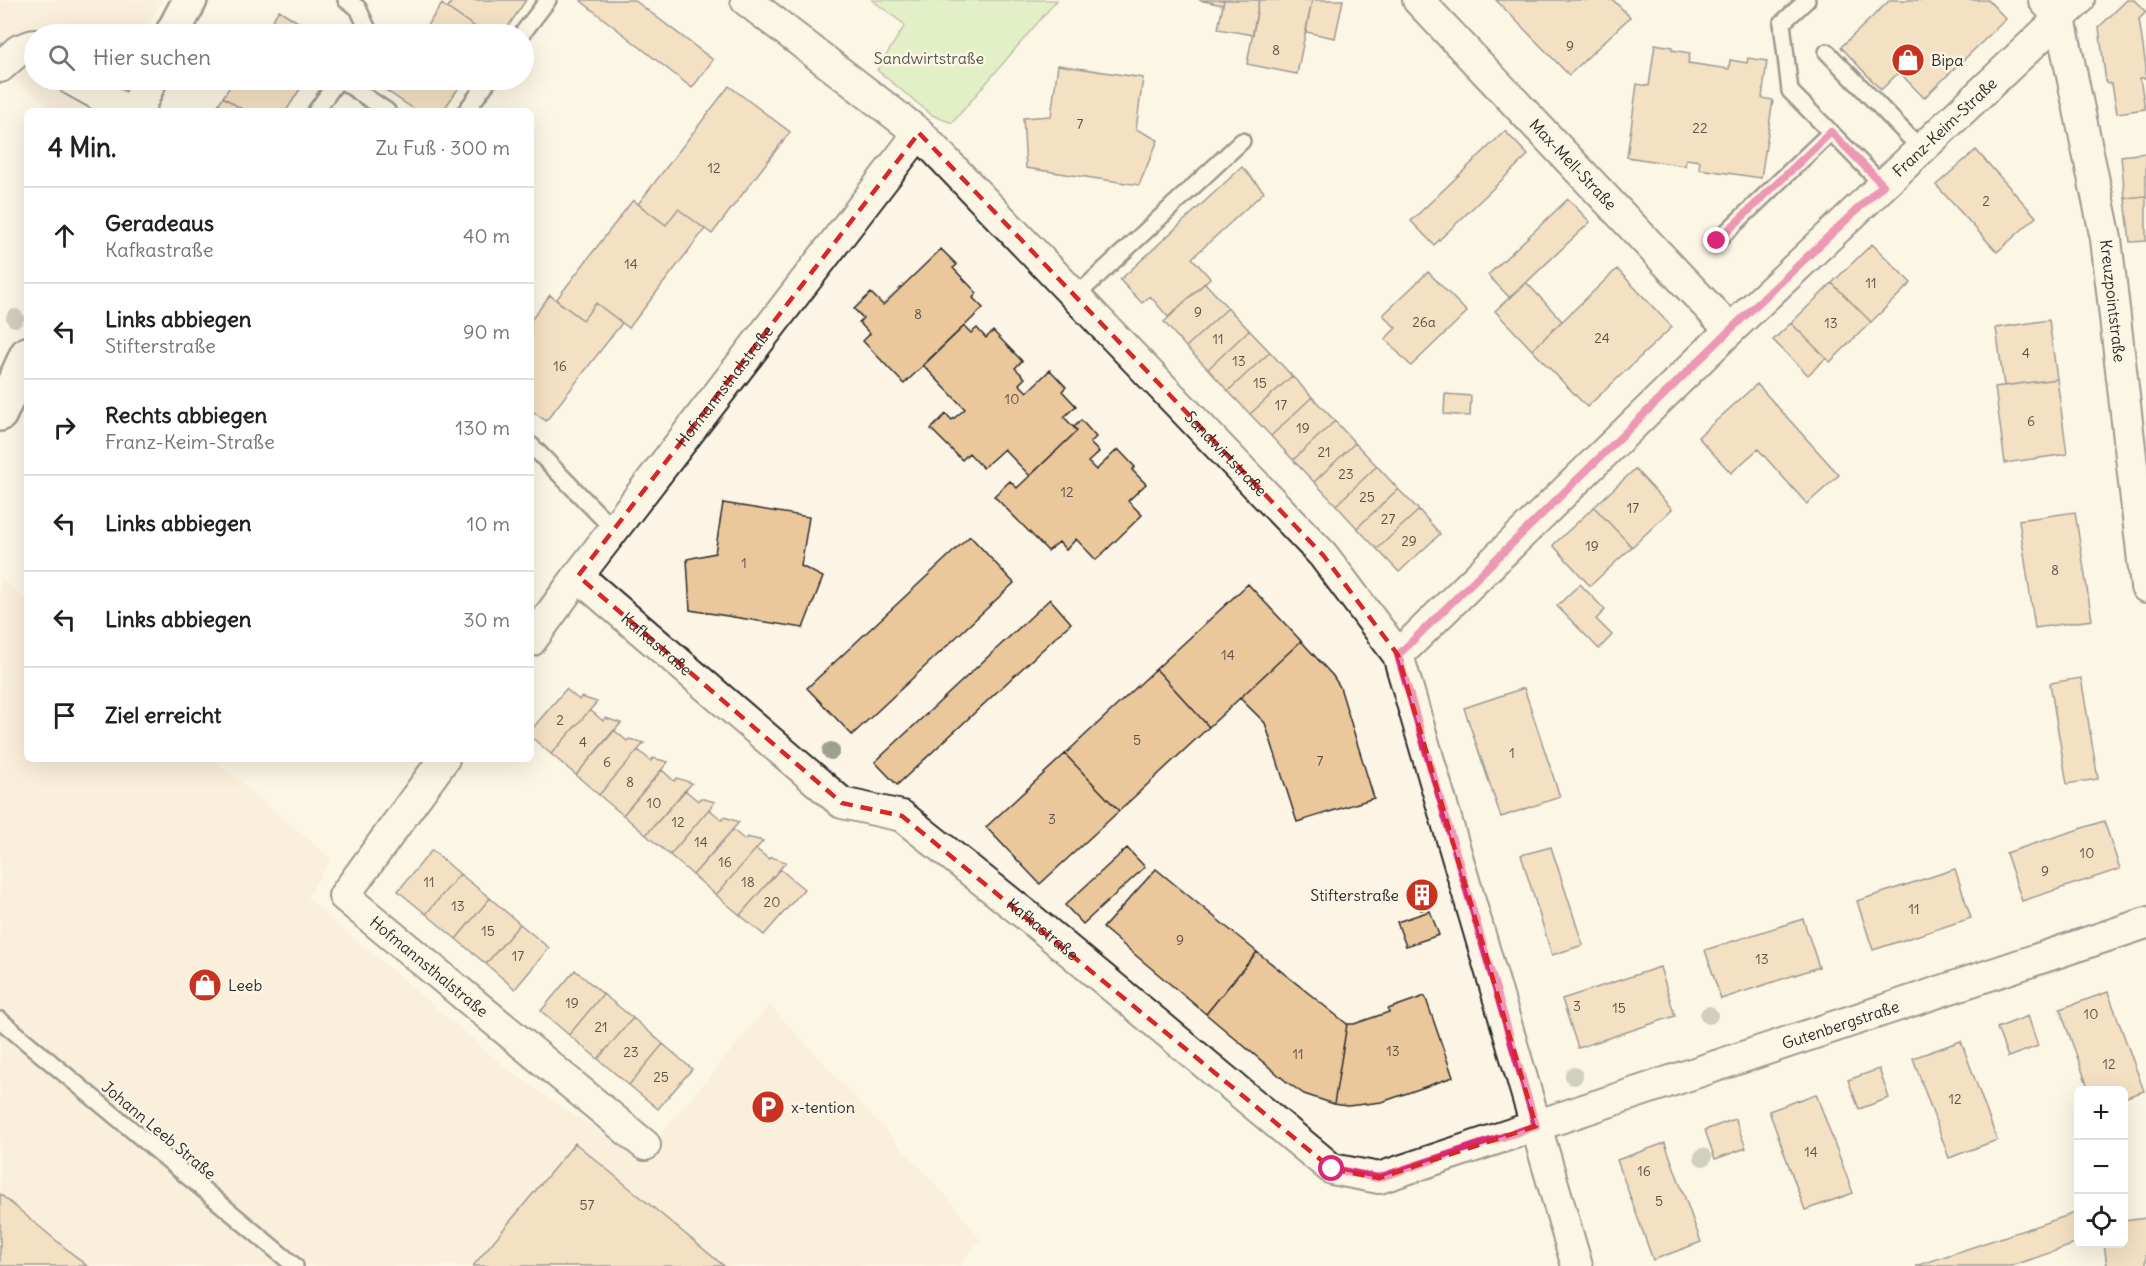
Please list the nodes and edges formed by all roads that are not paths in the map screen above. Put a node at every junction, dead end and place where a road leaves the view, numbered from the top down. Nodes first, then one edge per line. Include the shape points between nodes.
1 (190, 0) edge
2 (346, 0) edge
3 (548, 0) edge
4 (746, 0) edge
5 (1418, 0) edge
6 (1807, 0) edge
7 (2061, 6) edge
8 (177, 24) edge
9 (365, 24) edge
10 (530, 24) edge
11 (1827, 52) dead end
12 (90, 90) edge
13 (145, 90) edge
14 (332, 90) edge
15 (354, 90) edge
16 (482, 90) edge
17 (123, 108) edge
18 (137, 108) edge
19 (318, 108) edge
20 (382, 108) edge
21 (468, 108) edge
22 (1831, 132) junction
23 (919, 133) junction
24 (1242, 141) dead end
25 (1921, 149) junction
26 (1883, 185) junction
27 (1717, 241) dead end
28 (1075, 297) junction
29 (1730, 330) junction
30 (24, 361) edge
31 (0, 414) edge
32 (534, 448) edge
33 (614, 530) junction
34 (578, 576) junction
35 (2146, 587) edge
36 (534, 637) edge
37 (1398, 655) junction
38 (442, 762) edge
39 (2146, 923) edge
40 (0, 1020) edge
41 (1536, 1126) junction
42 (645, 1145) dead end
43 (295, 1266) edge
44 (1577, 1266) edge

1 - 8 street
2 - 9 lane via 358,8
3 - 10 lane
4 - 23 street, Sandwirtstraße
5 - 29 street, Max-Mell-Straße
6 - 22 lane via 1782,23 1790,91
7 - 25 street, Franz-Keim-Straße
7 - 35 street, Kreuzpointstraße via 2106,239
11 - 25 lane
12 - 17 street
13 - 18 street
14 - 19 lane
15 - 20 lane
16 - 21 lane
22 - 26 lane
22 - 27 lane
23 - 28 street, Sandwirtstraße
23 - 33 street, Hofmannsthalstraße
24 - 28 lane
25 - 26 street, Franz-Keim-Straße
26 - 29 street, Franz-Keim-Straße
28 - 37 street, Sandwirtstraße via 1323,555
29 - 37 street, Franz-Keim-Straße
30 - 31 street
32 - 33 lane
33 - 34 street, Hofmannsthalstraße
34 - 36 street, Hofmannsthalstraße
34 - 41 street, Kafkastraße via 842,803 902,816 1332,1169 1378,1178
37 - 41 street
38 - 42 street, Hofmannsthalstraße via 344,896
39 - 41 street, Gutenbergstraße
40 - 43 lane, Johann Leeb Straße
41 - 44 street

